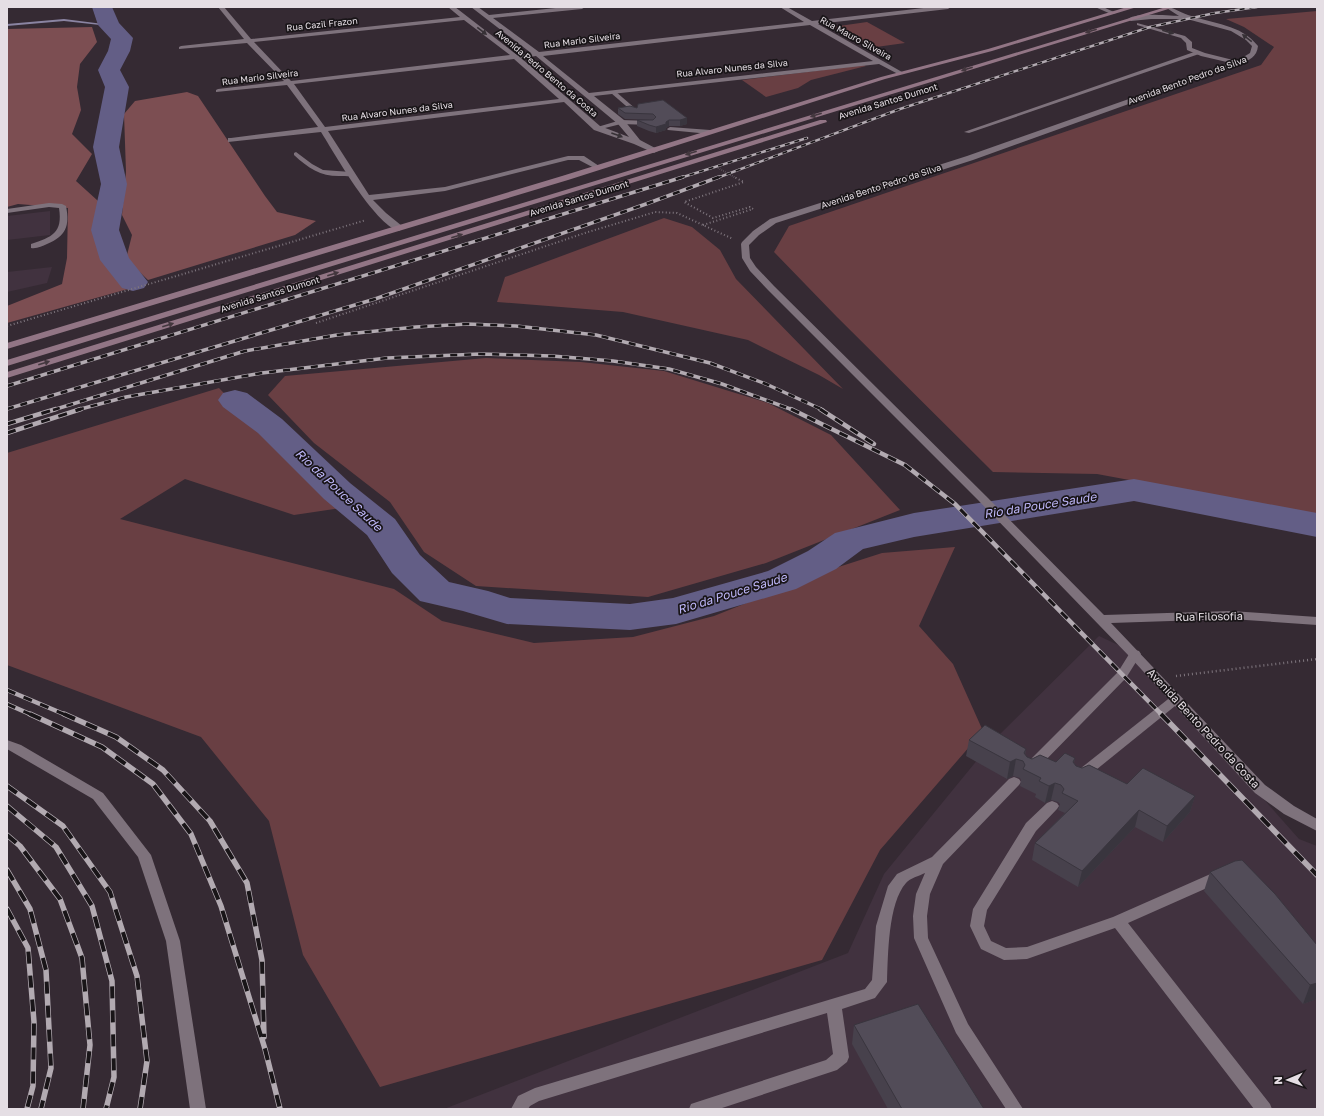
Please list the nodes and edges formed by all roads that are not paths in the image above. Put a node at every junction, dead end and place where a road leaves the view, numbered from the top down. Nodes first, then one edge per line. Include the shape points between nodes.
1 (221, 7) edge
2 (451, 7) edge
3 (474, 7) edge
4 (582, 7) edge
5 (783, 7) edge
6 (948, 7) edge
7 (1098, 7) edge
8 (1134, 7) edge
9 (1170, 7) edge
10 (1113, 13) junction
11 (487, 17) junction
12 (465, 18) junction
13 (1189, 18) junction
14 (1128, 19) junction
15 (810, 23) junction
16 (1140, 24) junction
17 (249, 41) junction
18 (181, 48) dead end
19 (1197, 53) junction
20 (537, 54) junction
21 (516, 57) junction
22 (880, 62) junction
23 (1238, 63) junction
24 (900, 73) junction
25 (289, 83) junction
26 (218, 91) dead end
27 (612, 92) junction
28 (587, 95) junction
29 (566, 100) junction
30 (635, 111) edge
31 (643, 116) edge
32 (621, 122) junction
33 (597, 128) junction
34 (670, 129) edge
35 (324, 131) junction
36 (710, 132) junction
37 (967, 132) dead end
38 (231, 140) dead end
39 (637, 142) junction
40 (654, 151) junction
41 (296, 154) dead end
42 (598, 168) junction
43 (351, 174) junction
44 (367, 198) junction
45 (7, 211) edge
46 (399, 228) junction
47 (34, 246) dead end
48 (7, 345) edge
49 (7, 363) edge
50 (7, 375) edge
51 (982, 498) joint
52 (1100, 619) junction
53 (1317, 620) edge
54 (1135, 654) junction
55 (1176, 699) junction
56 (7, 744) edge
57 (1029, 769) edge
58 (1078, 778) edge
59 (1014, 782) dead end
60 (1052, 806) dead end
61 (1317, 826) edge
62 (937, 861) junction
63 (1232, 870) edge
64 (1118, 921) junction
65 (834, 1005) junction
66 (198, 1109) edge
67 (519, 1109) edge
68 (697, 1109) edge
69 (1015, 1109) edge
70 (1264, 1109) edge

1 - 17 street
2 - 12 street, Avenida Pedro Bento da Costa
3 - 11 street, Avenida Pedro Bento da Costa
4 - 11 street
5 - 15 street, Rua Mauro Silveira
6 - 15 street, Rua Mario Silveira
7 - 10 street
8 - 10 main road
9 - 13 street, Avenida Bento Pedro da Silva
9 - 14 main road, Avenida Santos Dumont
10 - 14 main road
10 - 24 main road via 990,50
11 - 20 street, Avenida Pedro Bento da Costa
12 - 17 street, Rua Cazil Frazon
12 -> 21 street, Avenida Pedro Bento da Costa
13 - 14 street
23 -> 13 street, Avenida Bento Pedro da Silva via 1253,56 1255,46 1252,42 1237,32
14 - 16 main road
14 -> 49 main road, Avenida Santos Dumont
15 - 20 street, Rua Mario Silveira
15 - 22 street, Rua Mauro Silveira
16 -> 19 street via 1183,36 1189,42 1189,49
50 -> 16 main road, Avenida Santos Dumont
17 - 18 street, Rua Cazil Frazon
17 - 25 street
19 - 23 street
19 - 37 lane
20 - 21 street, Rua Mario Silveira
20 - 28 street, Avenida Pedro Bento da Costa
21 - 25 street, Rua Mario Silveira
21 - 29 street, Avenida Pedro Bento da Costa
22 - 24 street, Rua Mauro Silveira
22 - 27 street, Rua Alvaro Nunes da Silva
23 - 51 street, Avenida Bento Pedro da Silva via 970,158 773,221 745,244 746,258 771,288
24 - 36 main road
25 - 26 street, Rua Mario Silveira
25 - 35 street
27 - 28 street, Rua Alvaro Nunes da Silva
27 - 30 lane
28 - 32 street, Avenida Pedro Bento da Costa
29 - 33 street, Avenida Pedro Bento da Costa
29 - 35 street, Rua Alvaro Nunes da Silva
31 - 32 lane via 653,124
32 - 33 lane
32 - 39 street, Avenida Pedro Bento da Costa
33 -> 39 street, Avenida Pedro Bento da Costa
34 - 36 lane
35 - 38 street, Rua Alvaro Nunes da Silva
35 - 43 street
36 - 40 main road
39 - 40 street, Avenida Pedro Bento da Costa
40 - 42 main road
41 - 43 lane via 314,170 329,174
42 - 44 street via 581,158 568,158 445,189
42 - 46 main road
43 - 44 street
44 - 46 street
45 - 47 lane via 49,205 62,206 64,224 60,233 54,239
46 - 48 main road
51 - 52 street, Avenida Bento Pedro da Costa
52 - 53 street, Rua Filosofia via 1231,615
52 - 54 street, Avenida Bento Pedro da Costa
54 - 55 street, Avenida Bento Pedro da Costa
54 - 57 lane via 1122,676
55 - 58 lane
55 - 61 street, Avenida Bento Pedro da Costa via 1260,789
56 - 66 lane via 98,796 144,855 173,941
59 - 62 lane
60 - 64 lane via 1031,827 980,909 977,926 986,945 1004,954 1027,953
62 - 65 lane via 902,878 893,890 883,926 879,982 870,994
62 - 69 lane via 923,894 921,938 962,1028
63 - 64 lane
64 - 70 lane
65 - 67 lane via 535,1096 524,1101
65 - 68 lane via 841,1057 836,1062

